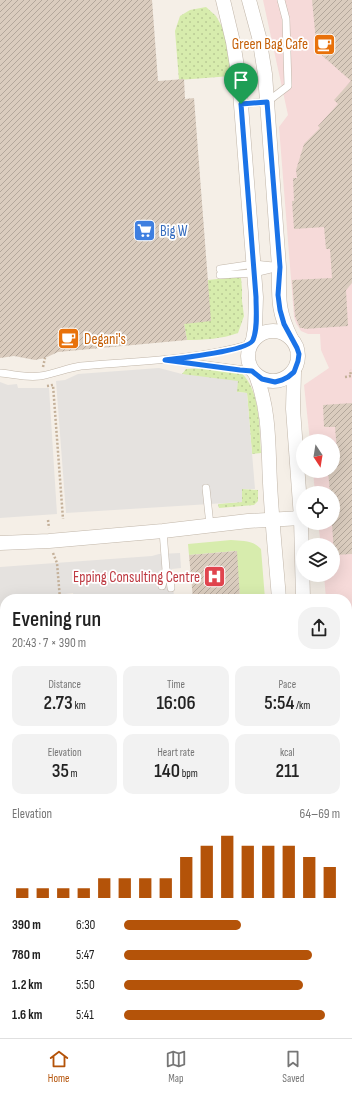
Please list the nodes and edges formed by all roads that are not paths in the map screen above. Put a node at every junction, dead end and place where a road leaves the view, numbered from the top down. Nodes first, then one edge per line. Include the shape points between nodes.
1 (223, 0) edge
2 (250, 0) edge
3 (281, 0) edge
4 (267, 102) junction
5 (241, 104) junction
6 (280, 267) junction
7 (254, 268) junction
8 (220, 272) dead end
9 (291, 338) junction
10 (252, 342) junction
11 (165, 360) junction
12 (294, 372) junction
13 (0, 373) edge
14 (254, 373) junction
15 (299, 486) edge
16 (206, 488) dead end
17 (296, 518) edge
18 (273, 520) junction
19 (210, 525) junction
20 (301, 530) edge
21 (163, 531) junction
22 (0, 544) edge
23 (166, 570) junction
24 (162, 586) dead end
25 (171, 588) dead end
26 (278, 594) edge
27 (303, 594) edge

1 - 5 street via 233,42
2 - 4 street via 259,37
3 - 4 lane via 286,19 288,86
4 - 5 lane
4 - 6 street
5 - 7 street
6 - 7 lane
6 - 9 street via 280,310
7 - 8 lane
7 - 10 street via 256,320
9 - 10 street via 284,333 268,331 260,334
9 - 12 street via 299,354
10 - 11 lane via 227,351
10 - 14 street via 247,357
11 - 13 lane via 78,367 32,377
11 - 14 lane
12 - 14 street via 275,382 262,379
12 - 15 street
14 - 18 street via 262,391 268,424
16 - 19 lane
17 - 18 street
18 - 19 street
18 - 26 street
19 - 21 street
20 - 27 street
21 - 22 street
21 - 23 lane
23 - 24 lane
23 - 25 lane

